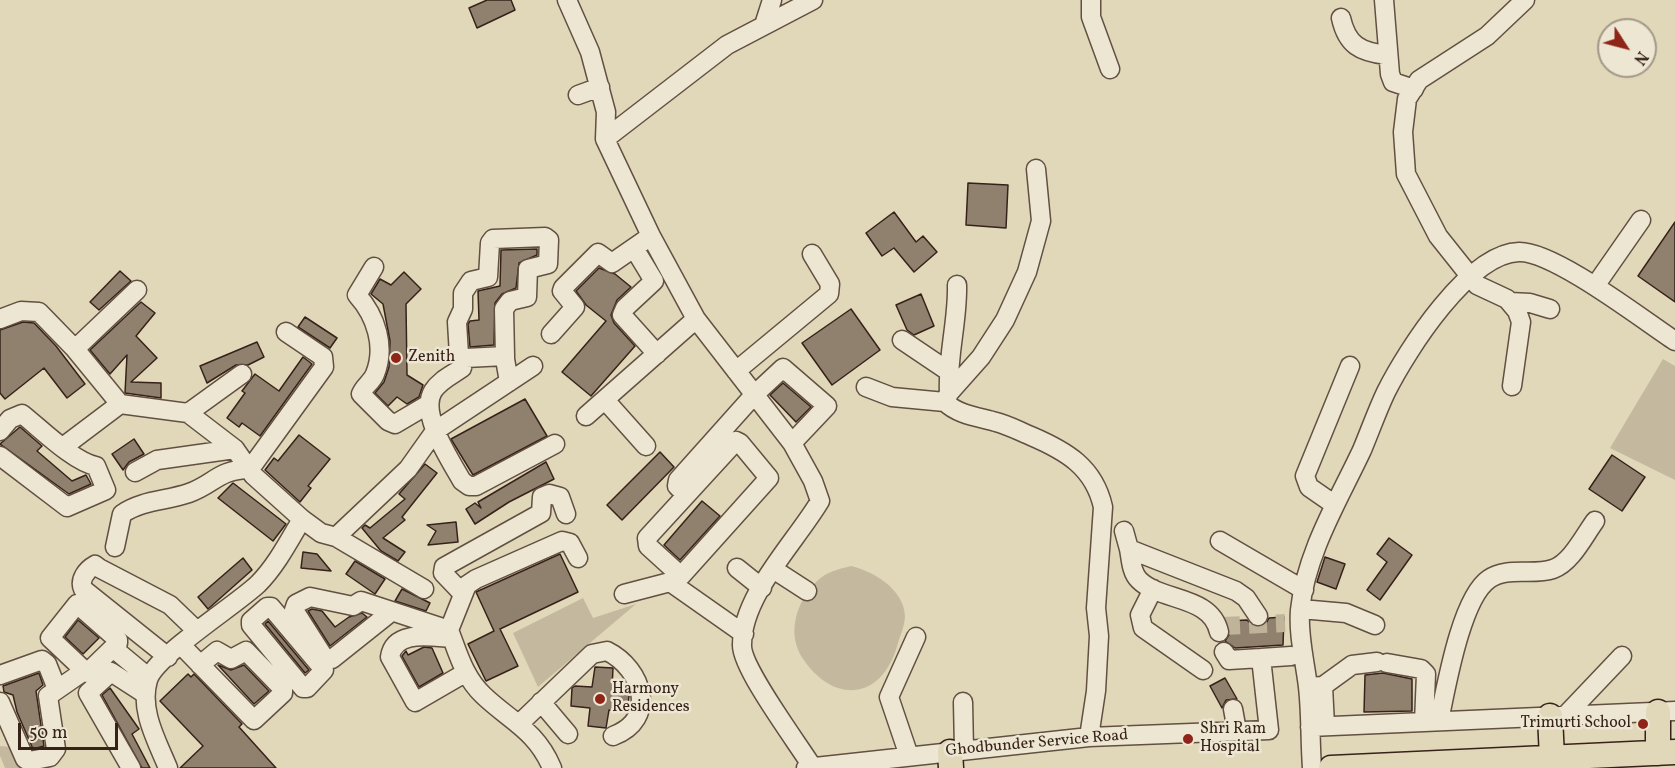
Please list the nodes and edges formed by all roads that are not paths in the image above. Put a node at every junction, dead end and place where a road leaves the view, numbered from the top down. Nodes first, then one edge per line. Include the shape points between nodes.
1 (567, 0) edge
2 (772, 0) edge
3 (813, 0) edge
4 (1091, 0) edge
5 (1384, 0) edge
6 (1525, 0) edge
7 (1341, 18) dead end
8 (764, 25) junction
9 (1387, 55) junction
10 (1110, 69) dead end
11 (600, 87) junction
12 (1414, 89) junction
13 (578, 95) dead end
14 (605, 139) junction
15 (1036, 169) dead end
16 (1641, 220) dead end
17 (651, 236) junction
18 (634, 248) junction
19 (812, 254) dead end
20 (374, 267) dead end
21 (1469, 278) junction
22 (957, 285) dead end
23 (1595, 285) junction
24 (137, 290) dead end
25 (1510, 302) junction
26 (1550, 309) dead end
27 (696, 319) junction
28 (0, 320) edge
29 (286, 332) dead end
30 (551, 334) dead end
31 (902, 340) dead end
32 (1675, 341) edge
33 (75, 349) junction
34 (657, 354) junction
35 (505, 356) junction
36 (533, 366) dead end
37 (1350, 366) dead end
38 (462, 368) dead end
39 (736, 371) junction
40 (948, 371) junction
41 (242, 374) dead end
42 (509, 382) junction
43 (1512, 386) dead end
44 (866, 387) dead end
45 (754, 395) junction
46 (947, 398) junction
47 (605, 400) junction
48 (120, 404) junction
49 (429, 404) junction
50 (188, 413) junction
51 (586, 416) dead end
52 (0, 431) edge
53 (435, 431) junction
54 (792, 443) junction
55 (555, 444) dead end
56 (646, 446) dead end
57 (63, 447) junction
58 (235, 449) junction
59 (0, 456) edge
60 (250, 469) junction
61 (135, 472) dead end
62 (686, 495) junction
63 (1335, 505) junction
64 (566, 514) dead end
65 (302, 519) junction
66 (1594, 521) dead end
67 (1124, 531) dead end
68 (336, 537) junction
69 (1220, 541) dead end
70 (115, 547) dead end
71 (1129, 549) junction
72 (578, 558) dead end
73 (737, 568) dead end
74 (774, 569) junction
75 (762, 588) junction
76 (318, 589) dead end
77 (1153, 589) junction
78 (424, 590) dead end
79 (1304, 590) junction
80 (807, 591) dead end
81 (462, 594) junction
82 (624, 594) dead end
83 (243, 595) junction
84 (361, 601) junction
85 (391, 612) junction
86 (259, 614) dead end
87 (1258, 616) dead end
88 (1295, 618) junction
89 (1376, 625) dead end
90 (1220, 628) dead end
91 (197, 631) junction
92 (450, 634) junction
93 (744, 634) junction
94 (916, 637) dead end
95 (113, 648) junction
96 (174, 651) junction
97 (1224, 652) dead end
98 (1291, 656) dead end
99 (1622, 656) dead end
100 (1261, 658) junction
101 (200, 665) junction
102 (1203, 670) dead end
103 (84, 671) junction
104 (465, 673) junction
105 (0, 675) edge
106 (147, 686) junction
107 (1316, 686) junction
108 (57, 689) junction
109 (0, 702) edge
110 (541, 702) junction
111 (963, 702) dead end
112 (1233, 709) dead end
113 (1666, 711) edge
114 (1557, 716) junction
115 (1432, 722) junction
116 (520, 723) junction
117 (1318, 727) junction
118 (1237, 731) junction
119 (568, 734) dead end
120 (613, 736) dead end
121 (1089, 736) junction
122 (1667, 752) edge
123 (909, 756) junction
124 (955, 756) edge
125 (1552, 758) junction
126 (811, 767) edge
127 (130, 768) edge
128 (168, 768) edge
129 (552, 768) edge
130 (1312, 768) edge
131 (1331, 768) edge

1 - 11 street via 586,39
2 - 8 street
3 - 8 street
4 - 10 street via 1091,17
5 - 9 street
6 - 12 street via 1487,36 1419,80
7 - 9 street via 1344,34 1361,50
8 - 14 street via 727,45
9 - 12 street via 1393,82
11 - 13 street
11 - 14 street via 606,112
12 - 21 street via 1407,99 1403,132 1406,174 1438,236
14 - 17 street
15 - 46 street via 1041,221 1027,272 1005,320
16 - 23 street
17 - 18 street
17 - 27 street
18 - 30 street via 612,263 598,253 563,288 575,307
18 - 34 street via 654,281 622,315
19 - 39 street via 830,284 829,294
20 - 49 street via 357,295 372,315 380,346 374,378 362,394 394,424
21 - 23 street via 1503,253 1521,252 1536,254
21 - 25 street
21 - 63 street via 1431,319 1403,360
22 - 40 street
23 - 32 street
24 - 33 street
25 - 26 street
25 - 43 street via 1521,321
27 - 34 street
27 - 39 street
28 - 33 street via 21,311 39,312
29 - 60 street via 323,357 324,367
31 - 40 street
33 - 48 street
34 - 47 street
35 - 35 street via 504,309 510,301 527,297 528,269 549,264 546,237 493,239 488,277 471,281 463,293 463,309 457,322 459,355
35 - 42 street
36 - 42 street
37 - 63 street via 1305,476 1309,487
38 - 49 street via 439,384
39 - 45 street
40 - 46 street
41 - 50 street
42 - 53 street
44 - 46 street via 892,398
45 - 54 street
45 - 54 street via 783,368 825,403 826,409
45 - 62 street via 678,480 676,486
46 - 121 street via 953,410 1002,423 1068,453 1086,468 1100,491 1103,507 1096,608 1099,636
47 - 51 street
47 - 56 street
48 - 50 street
48 - 57 street
49 - 53 street
50 - 58 street
52 - 57 street via 10,419 22,414
53 - 55 street via 462,481 469,486 476,486
53 - 68 street via 408,469
54 - 74 street via 820,501
57 - 59 street via 96,466 106,488 104,492 66,507
58 - 60 street
58 - 61 street via 157,460
60 - 65 street
60 - 70 street via 231,470 190,493 134,506 122,514
62 - 62 street via 646,542 681,576 769,478 736,441
63 - 79 street via 1310,562
64 - 81 street via 560,497 542,497 542,513 444,567 448,581
65 - 68 street via 321,533
65 - 83 street via 258,583
66 - 115 street via 1565,562 1553,569 1498,574 1487,579 1464,621
67 - 71 street
68 - 78 street
69 - 79 street
71 - 77 street via 1138,580
71 - 87 street via 1236,591
72 - 81 street via 570,543 541,541 467,585
73 - 75 street
74 - 75 street
74 - 80 street
75 - 93 street via 751,605
76 - 84 street
77 - 90 street via 1198,605
77 - 102 street via 1140,615 1143,628
79 - 88 street
81 - 92 street
82 - 93 street via 670,582
83 - 86 street
83 - 91 street
84 - 85 street
84 - 85 street via 353,606 310,597 294,610 324,657 332,659
85 - 92 street
88 - 89 street via 1357,615
88 - 107 street
91 - 96 street
91 - 96 street via 170,605 99,568 90,568 81,584 83,589
92 - 104 street
92 - 104 street via 409,637 393,648 390,657 415,702
93 - 126 street via 741,647 758,683
94 - 123 street via 889,697
95 - 103 street via 90,671
95 - 103 street via 118,643 116,636 77,604 50,638
95 - 106 street
96 - 101 street
96 - 106 street
97 - 100 street via 1228,660
98 - 100 street
99 - 114 street
100 - 118 street, Ghodbunder Service Road via 1269,730
101 - 101 street via 254,720 283,693 246,651 231,658 217,651
103 - 108 street
104 - 116 street via 483,695
105 - 108 street via 42,660
106 - 127 street via 111,672 88,693
106 - 128 street via 149,722
107 - 115 street via 1352,665 1382,662 1420,669 1425,674
107 - 117 street
108 - 109 street via 46,700 56,749 50,757 25,759
110 - 116 street
110 - 119 street
110 - 120 street via 592,654 607,651 628,667 642,705 628,730
111 - 124 street
112 - 118 street
113 - 114 street
113 - 122 main road
114 - 115 street
114 - 125 main road
115 - 117 street
116 - 129 street via 545,751
117 - 130 street
118 - 121 street, Ghodbunder Service Road
121 - 124 street, Ghodbunder Service Road
122 - 125 main road
123 - 124 street, Ghodbunder Service Road
123 - 126 street, Ghodbunder Service Road
125 - 131 main road

